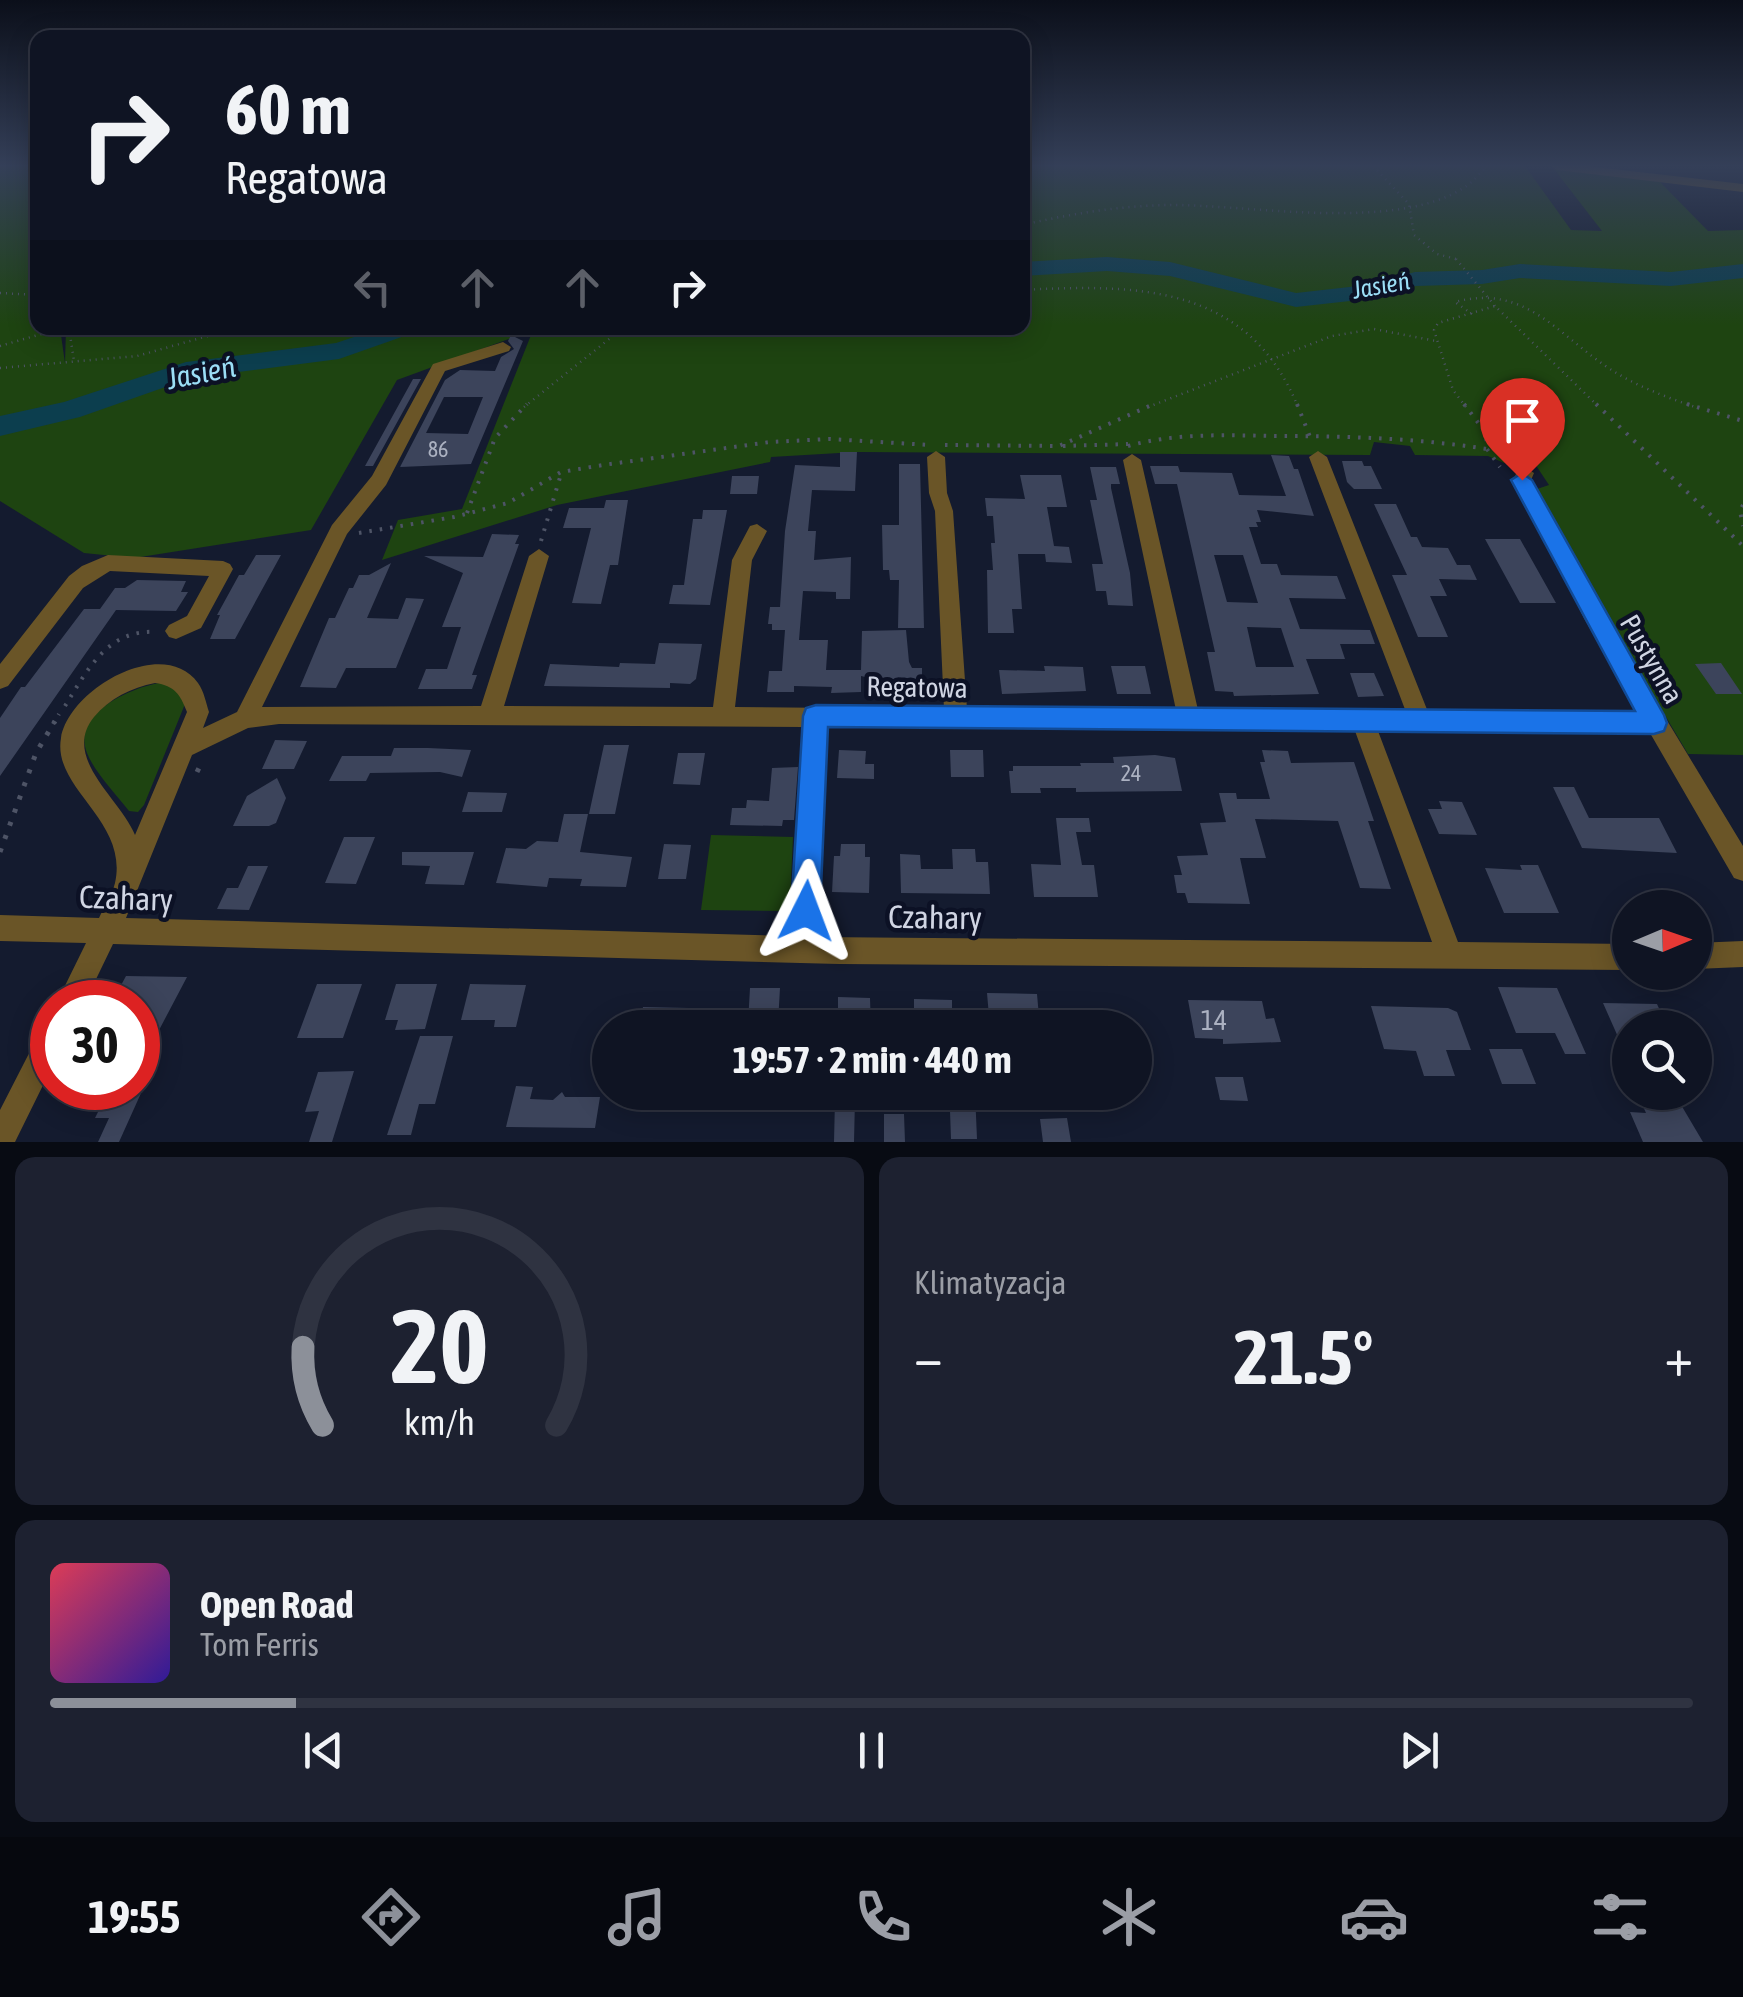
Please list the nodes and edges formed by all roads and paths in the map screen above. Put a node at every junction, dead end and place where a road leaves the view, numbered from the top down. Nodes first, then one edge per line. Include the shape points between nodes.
1 (1057, 219) edge
2 (1411, 219) edge
3 (1030, 224) edge
4 (1030, 290) edge
5 (0, 293) edge
6 (30, 295) edge
7 (1495, 306) junction
8 (1472, 314) junction
9 (38, 335) edge
10 (69, 335) edge
11 (212, 335) edge
12 (615, 335) edge
13 (1436, 341) junction
14 (0, 346) edge
15 (504, 347) dead end
16 (1273, 358) junction
17 (74, 361) junction
18 (0, 368) edge
19 (1743, 420) edge
20 (1310, 437) junction
21 (1059, 446) junction
22 (1488, 449) junction
23 (1130, 452) junction
24 (936, 456) dead end
25 (1318, 458) dead end
26 (1500, 468) dead end
27 (561, 472) junction
28 (1525, 473) dead end
29 (1743, 506) edge
30 (466, 513) junction
31 (1743, 526) edge
32 (757, 531) dead end
33 (338, 534) junction
34 (1743, 546) edge
35 (540, 556) joint
36 (176, 631) dead end
37 (0, 680) edge
38 (490, 714) junction
39 (723, 715) junction
40 (816, 716) junction
41 (956, 718) junction
42 (245, 719) junction
43 (1189, 719) junction
44 (1363, 722) junction
45 (1421, 722) junction
46 (1654, 723) junction
47 (184, 747) junction
48 (1743, 869) edge
49 (128, 878) junction
50 (0, 928) edge
51 (106, 932) junction
52 (804, 950) junction
53 (1743, 954) edge
54 (1712, 955) edge
55 (1451, 958) junction
56 (1612, 958) edge
57 (82, 980) edge
58 (30, 1082) edge
59 (0, 1141) edge

1 - 3 path
2 - 7 path, bridge via 1414,235 1437,254 1456,259
4 - 16 path via 1156,291 1246,328
5 - 6 path
7 - 8 path
7 - 34 path
8 - 13 path via 1438,323
8 - 19 path via 1455,302 1490,294 1520,303 1613,372
9 - 14 path
10 - 17 path
11 - 17 path via 138,356
12 - 30 path via 537,393 495,438
13 - 16 path via 1374,328
13 - 22 path via 1453,390 1486,434
15 - 33 street via 438,368 378,480
16 - 20 path
16 - 21 path
17 - 18 path
20 - 22 path
20 - 23 path via 1147,437
21 - 23 path
21 - 27 path via 770,442
22 - 26 path
23 - 43 street
24 - 41 street
25 - 45 street
27 - 30 path via 508,503
27 - 35 path
28 - 46 street, Pustynna via 1522,480 1557,548
29 - 31 path
30 - 33 path
32 - 39 street via 742,560
33 - 42 street
35 - 38 street
36 - 37 street via 194,622 223,568 108,563 76,582
38 - 39 street, Regatowa
38 - 42 street, Regatowa
39 - 40 street, Regatowa
40 - 41 street, Regatowa
40 - 52 street
41 - 43 street, Regatowa
42 - 47 street, Regatowa
43 - 44 street, Regatowa
44 - 45 street, Regatowa
44 - 55 street
45 - 46 street, Regatowa
46 - 48 street, Pustynna
47 - 49 street
47 - 49 street via 198,712 195,692 186,680 167,674 116,686 76,726 74,756 125,836
49 - 51 street
50 - 51 street, Czahary
51 - 52 street, Czahary
51 - 57 street
52 - 55 street, Czahary
53 - 54 street
55 - 56 street, Czahary
58 - 59 street

